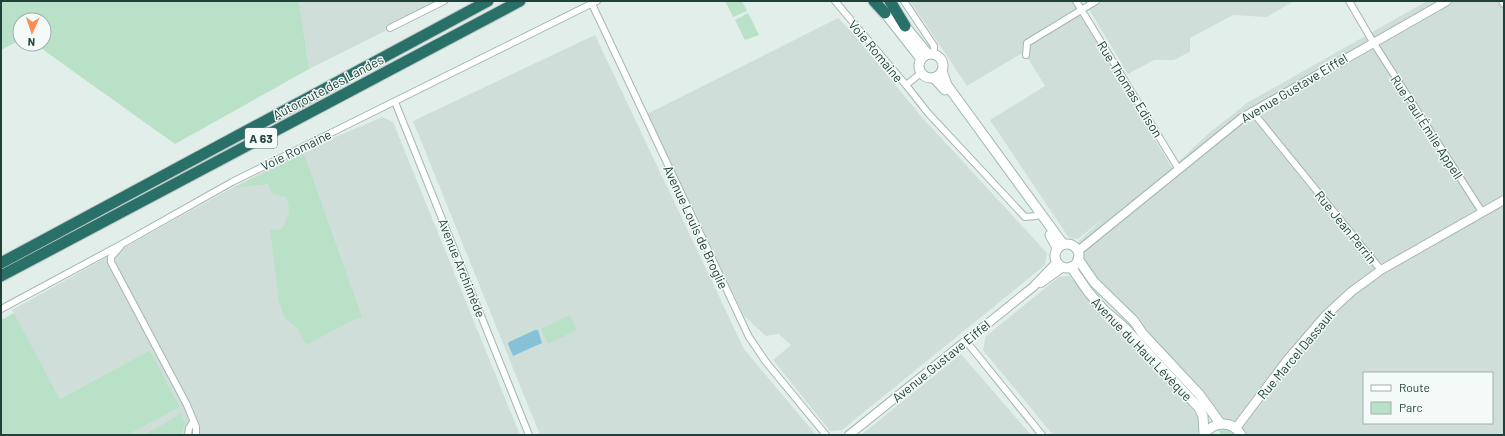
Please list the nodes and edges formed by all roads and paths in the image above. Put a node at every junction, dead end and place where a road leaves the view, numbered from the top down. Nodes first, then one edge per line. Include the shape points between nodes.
1 (444, 1) edge
2 (488, 1) edge
3 (520, 1) edge
4 (835, 1) edge
5 (875, 1) edge
6 (886, 1) edge
7 (890, 1) edge
8 (904, 1) edge
9 (1076, 1) edge
10 (1096, 1) edge
11 (1349, 1) edge
12 (1447, 1) edge
13 (1502, 1) edge
14 (595, 2) edge
15 (1504, 4) edge
16 (1081, 10) junction
17 (885, 13) joint
18 (905, 26) junction
19 (390, 28) dead end
20 (1373, 42) junction
21 (1026, 55) dead end
22 (927, 56) junction
23 (942, 70) junction
24 (921, 73) junction
25 (934, 78) junction
26 (906, 85) junction
27 (395, 102) junction
28 (1252, 111) junction
29 (1178, 168) junction
30 (1504, 200) edge
31 (1482, 212) junction
32 (1036, 216) junction
33 (122, 244) junction
34 (1060, 246) junction
35 (1078, 255) junction
36 (1, 263) edge
37 (1063, 265) junction
38 (1381, 270) junction
39 (1, 276) edge
40 (1, 309) edge
41 (966, 341) junction
42 (193, 422) junction
43 (1220, 423) junction
44 (1238, 432) edge
45 (188, 435) edge
46 (196, 435) edge
47 (529, 435) edge
48 (826, 435) edge
49 (849, 435) edge
50 (1042, 435) edge
51 (1204, 435) edge

1 - 19 street
2 - 36 highway, Autoroute des Landes / A 63
3 - 39 highway, Autoroute des Landes / A 63
4 - 26 street, Voie Romaine
5 - 17 highway
6 - 18 main road
7 - 18 highway
8 - 22 street via 934,46
9 - 16 street, Rue Thomas Edison
10 - 16 street
11 - 20 street, Rue Paul Émile Appell
12 - 20 street, Avenue Gustave Eiffel
13 - 15 street
14 - 27 street, Voie Romaine
14 - 48 street, Avenue Louis de Broglie via 749,337 766,362
16 - 21 street via 1027,43
16 - 29 street, Rue Thomas Edison
17 - 22 main road
18 - 22 main road
20 - 28 street, Avenue Gustave Eiffel
20 - 31 street, Rue Paul Émile Appell
22 - 23 main road via 943,62
22 - 24 main road via 919,66
23 - 25 main road
23 - 34 main road via 947,85
24 - 25 main road via 927,78
24 - 26 street, Voie Romaine
25 - 32 main road via 943,86
26 - 32 street via 928,113 1025,218
27 - 33 street, Voie Romaine via 232,182
27 - 47 street, Avenue Archimède
28 - 29 street, Avenue Gustave Eiffel
28 - 38 street, Rue Jean Perrin
29 - 35 street, Avenue Gustave Eiffel
30 - 31 street, Rue Jean Perrin
31 - 38 street, Rue Jean Perrin
32 - 34 main road
33 - 40 street, Voie Romaine
33 - 42 street via 111,258 111,262 187,405
34 - 35 main road via 1073,246
34 - 37 main road via 1055,255
35 - 37 main road
35 - 43 main road, Avenue du Haut Lévèque via 1094,282 1134,321 1142,333 1199,394
37 - 41 street, Avenue Gustave Eiffel via 1045,282 1034,287
37 - 51 main road, Avenue du Haut Lévèque via 1199,408 1203,416
38 - 44 street, Rue Marcel Dassault via 1351,292 1325,316 1288,359
41 - 49 street, Avenue Gustave Eiffel
41 - 50 street
42 - 45 street
42 - 46 street
43 - 44 main road via 1228,424
43 - 51 main road via 1213,425

